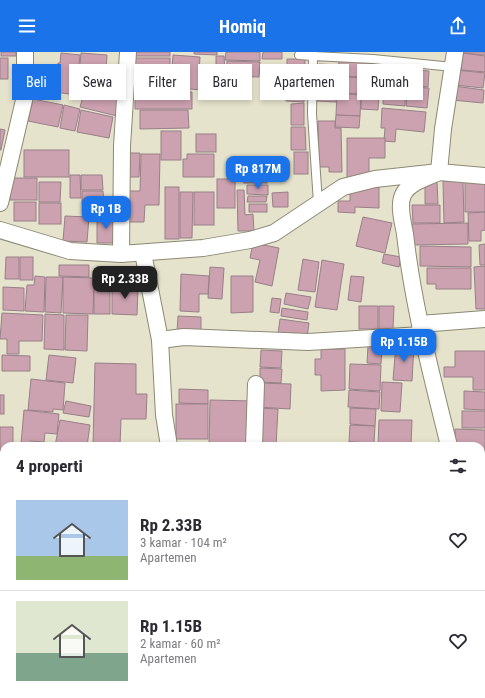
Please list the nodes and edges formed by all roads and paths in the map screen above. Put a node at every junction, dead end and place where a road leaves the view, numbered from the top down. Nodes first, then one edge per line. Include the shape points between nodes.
1 (25, 52) edge
2 (128, 52) edge
3 (299, 55) dead end
4 (314, 56) junction
5 (454, 60) edge
6 (439, 172) junction
7 (485, 176) edge
8 (0, 203) edge
9 (318, 203) junction
10 (0, 230) edge
11 (143, 253) junction
12 (121, 254) junction
13 (485, 319) edge
14 (421, 329) junction
15 (160, 340) junction
16 (256, 384) dead end
17 (169, 442) edge
18 (254, 442) edge
19 (448, 442) edge

1 - 8 street via 25,96
2 - 12 street via 122,146
3 - 4 lane
4 - 5 lane
4 - 9 lane via 312,114
5 - 6 street
6 - 7 street
6 - 9 street via 375,179 343,187
6 - 14 street via 409,186 401,203 407,259
9 - 11 street via 274,233 250,240 203,248
10 - 12 street via 70,251
11 - 12 street
11 - 15 street
13 - 14 street
14 - 15 street via 308,342 184,337
14 - 19 street
15 - 17 street via 164,415
16 - 18 street

